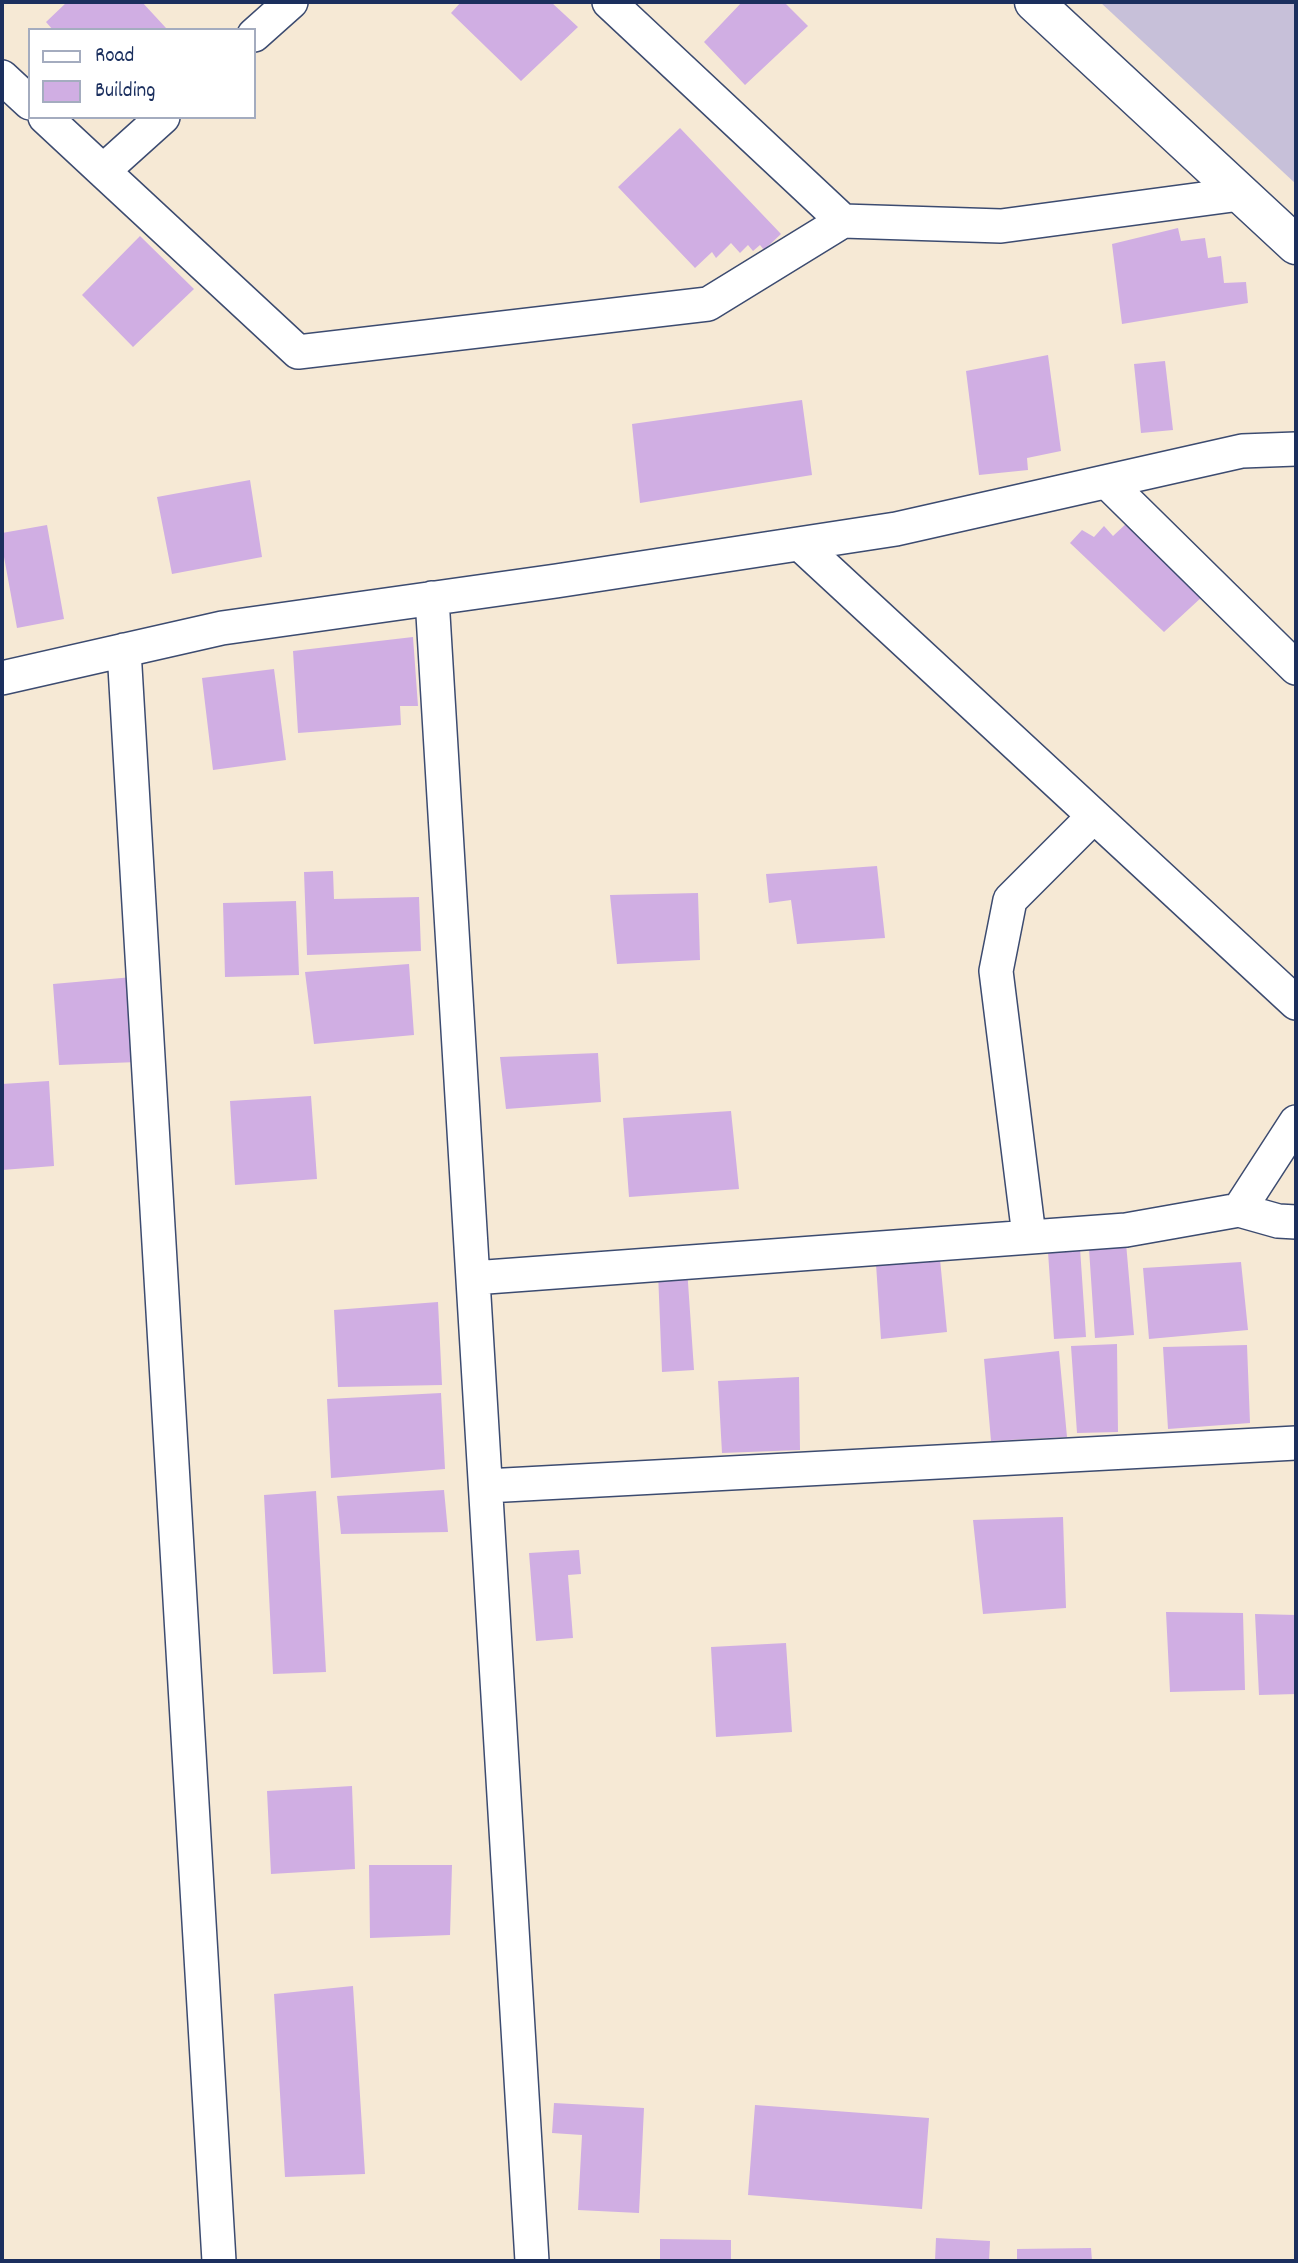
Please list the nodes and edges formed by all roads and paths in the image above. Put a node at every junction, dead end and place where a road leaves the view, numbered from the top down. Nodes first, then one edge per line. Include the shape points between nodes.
1 (291, 2) edge
2 (609, 2) edge
3 (1034, 2) edge
4 (256, 34) edge
5 (2, 76) edge
6 (28, 101) edge
7 (47, 119) edge
8 (161, 119) edge
9 (103, 171) junction
10 (1240, 194) junction
11 (843, 221) junction
12 (1296, 245) edge
13 (1296, 449) edge
14 (1107, 482) junction
15 (800, 544) junction
16 (432, 598) junction
17 (124, 650) junction
18 (1296, 668) edge
19 (2, 678) edge
20 (1094, 816) junction
21 (1296, 1003) edge
22 (1296, 1122) edge
23 (1240, 1210) junction
24 (1296, 1222) edge
25 (1029, 1237) junction
26 (473, 1278) junction
27 (1296, 1443) edge
28 (486, 1486) junction
29 (219, 2261) edge
30 (532, 2261) edge

1 - 4 street
2 - 11 street
3 - 10 street
5 - 6 street
7 - 9 street
8 - 9 street
9 - 11 street via 298,352 708,304
10 - 11 street via 1000,226
10 - 12 street
13 - 14 street via 1242,451
14 - 15 street via 896,529
14 - 18 street
15 - 16 street
15 - 20 street
16 - 17 street via 222,628
16 - 26 street
17 - 19 street
17 - 29 street
20 - 21 street
20 - 25 street via 1010,900 996,971
22 - 23 street
23 - 24 street via 1278,1222
23 - 25 street via 1126,1230
25 - 26 street
26 - 28 street
27 - 28 street
28 - 30 street

